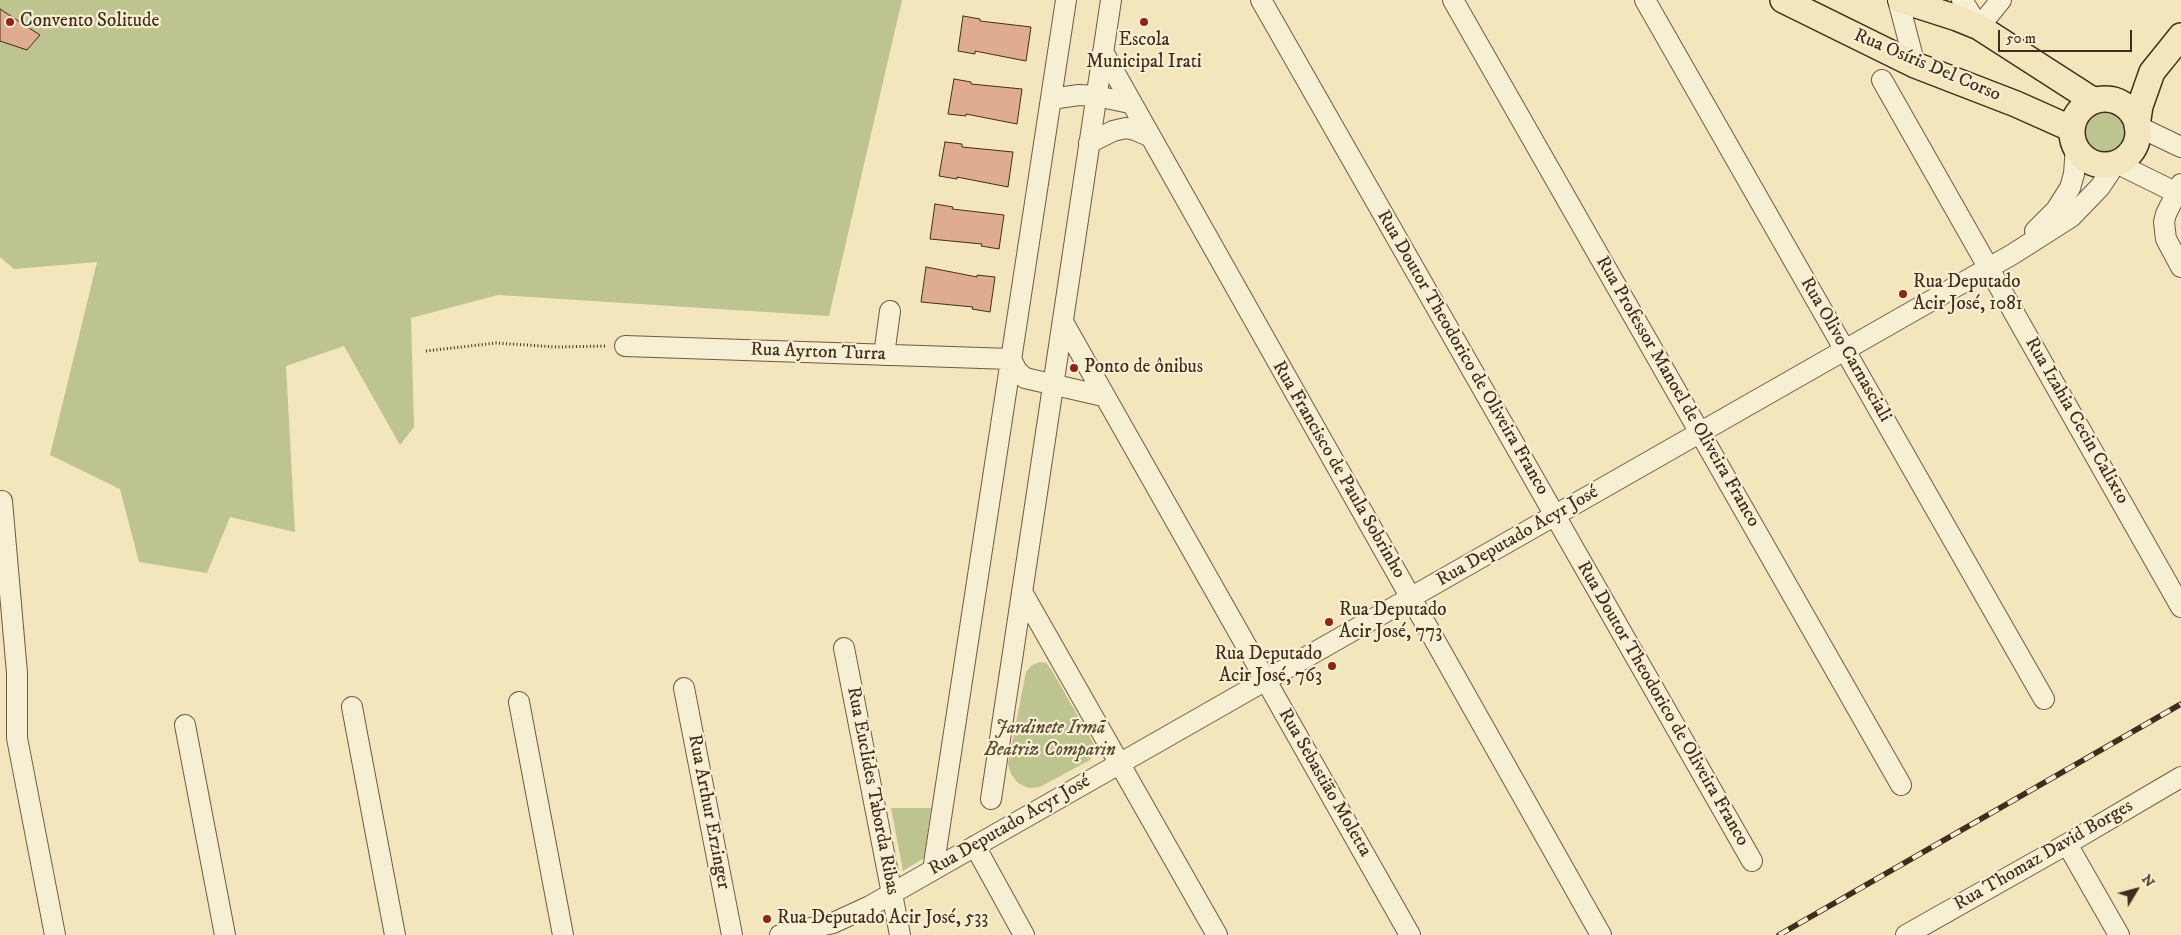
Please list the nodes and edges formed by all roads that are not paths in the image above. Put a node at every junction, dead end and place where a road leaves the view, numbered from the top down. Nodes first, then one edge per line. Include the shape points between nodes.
1 (1066, 0) edge
2 (1111, 0) edge
3 (1261, 0) edge
4 (1453, 0) edge
5 (1645, 0) edge
6 (1783, 0) edge
7 (1899, 0) edge
8 (1962, 0) edge
9 (2001, 0) edge
10 (1979, 27) junction
11 (2181, 36) edge
12 (1103, 52) junction
13 (1915, 65) junction
14 (2152, 72) junction
15 (1882, 80) dead end
16 (1096, 96) junction
17 (1051, 99) junction
18 (2101, 100) junction
19 (1130, 103) junction
20 (2137, 126) junction
21 (1149, 136) junction
22 (2074, 138) junction
23 (1089, 143) junction
24 (2181, 147) edge
25 (2116, 163) junction
26 (2180, 191) edge
27 (2013, 254) junction
28 (2181, 267) edge
29 (1988, 268) junction
30 (890, 311) dead end
31 (1063, 322) junction
32 (625, 346) road end
33 (1845, 350) junction
34 (884, 355) junction
35 (1011, 359) junction
36 (1053, 384) junction
37 (1103, 396) junction
38 (1700, 433) junction
39 (2, 509) edge
40 (1554, 516) junction
41 (3, 547) edge
42 (1022, 592) junction
43 (1410, 598) junction
44 (5, 601) edge
45 (2181, 606) edge
46 (844, 648) dead end
47 (0, 661) edge
48 (17, 673) junction
49 (1265, 680) junction
50 (684, 688) dead end
51 (2044, 699) dead end
52 (519, 702) dead end
53 (352, 708) dead end
54 (185, 725) dead end
55 (1120, 764) junction
56 (2181, 777) edge
57 (1901, 785) dead end
58 (992, 799) dead end
59 (2067, 844) junction
60 (975, 846) junction
61 (1752, 861) dead end
62 (934, 870) junction
63 (892, 894) junction
64 (55, 935) edge
65 (225, 935) edge
66 (395, 935) edge
67 (563, 935) edge
68 (732, 935) edge
69 (780, 935) edge
70 (900, 935) edge
71 (1024, 935) edge
72 (1217, 935) edge
73 (1410, 935) edge
74 (1601, 935) edge
75 (1906, 935) edge
76 (2119, 935) edge

1 - 17 street
2 - 12 street
3 - 40 street, Rua Doutor Theodorico de Oliveira Franco
4 - 38 street, Rua Professor Manoel de Oliveira Franco
5 - 33 street, Rua Olivo Carnasciali
6 - 13 main road, Rua Osíris Del Corso
7 - 10 main road
7 - 13 street
8 - 10 street
9 - 10 street
10 - 18 main road
11 - 14 main road
12 - 16 street
12 - 19 street, Rua Francisco de Paula Sobrinho
13 - 22 main road, Rua Osíris Del Corso via 2016,104
14 - 18 main road
14 - 20 main road
15 - 29 street, Rua Izahia Cecin Calixto
16 - 17 street
16 - 19 street
16 - 23 street
17 - 35 street
18 - 20 main road via 2118,102 2127,108
18 - 22 main road via 2079,112
19 - 21 street, Rua Francisco de Paula Sobrinho
20 - 24 street
20 - 25 main road via 2135,145 2124,159
21 - 23 street via 1126,128 1113,130
21 - 43 street, Rua Francisco de Paula Sobrinho
22 - 25 main road via 2088,160 2097,164
22 - 27 street, Rua Deputado Acyr José via 2074,174 2064,200
23 - 31 street
25 - 26 street
25 - 27 street, Rua Deputado Acyr José via 2088,202 2071,217
26 - 28 street via 2166,214 2164,232
27 - 29 street, Rua Deputado Acyr José
29 - 33 street, Rua Deputado Acyr José
29 - 45 street, Rua Izahia Cecin Calixto
30 - 34 street
31 - 36 street
31 - 37 street, Rua Sebastião Moletta
32 - 34 street, Rua Ayrton Turra
33 - 38 street, Rua Deputado Acyr José
33 - 51 street, Rua Olivo Carnasciali
34 - 35 street, Rua Ayrton Turra
35 - 36 street via 1025,378
35 - 62 street
36 - 37 street
36 - 42 street
37 - 49 street, Rua Sebastião Moletta
38 - 40 street, Rua Deputado Acyr José
38 - 57 street, Rua Professor Manoel de Oliveira Franco
39 - 41 street
40 - 43 street, Rua Deputado Acyr José
40 - 61 street, Rua Doutor Theodorico de Oliveira Franco
41 - 44 street
42 - 55 street
42 - 58 street
43 - 49 street, Rua Deputado Acyr José
43 - 74 street, Rua Francisco de Paula Sobrinho
44 - 48 street
46 - 63 street, Rua Euclides Taborda Ribas
47 - 48 street
48 - 64 street via 17,738
49 - 55 street, Rua Deputado Acyr José
49 - 73 street, Rua Sebastião Moletta
50 - 68 street, Rua Arthur Erzinger
52 - 67 street
53 - 66 street
54 - 65 street
55 - 60 street, Rua Deputado Acyr José
55 - 72 street
56 - 59 street, Rua Thomaz David Borges
59 - 75 street, Rua Thomaz David Borges
59 - 76 street
60 - 62 street, Rua Deputado Acyr José
60 - 71 street
62 - 63 street, Rua Deputado Acyr José
63 - 69 street, Rua Deputado Acyr José via 832,923
63 - 70 street, Rua Euclides Taborda Ribas

